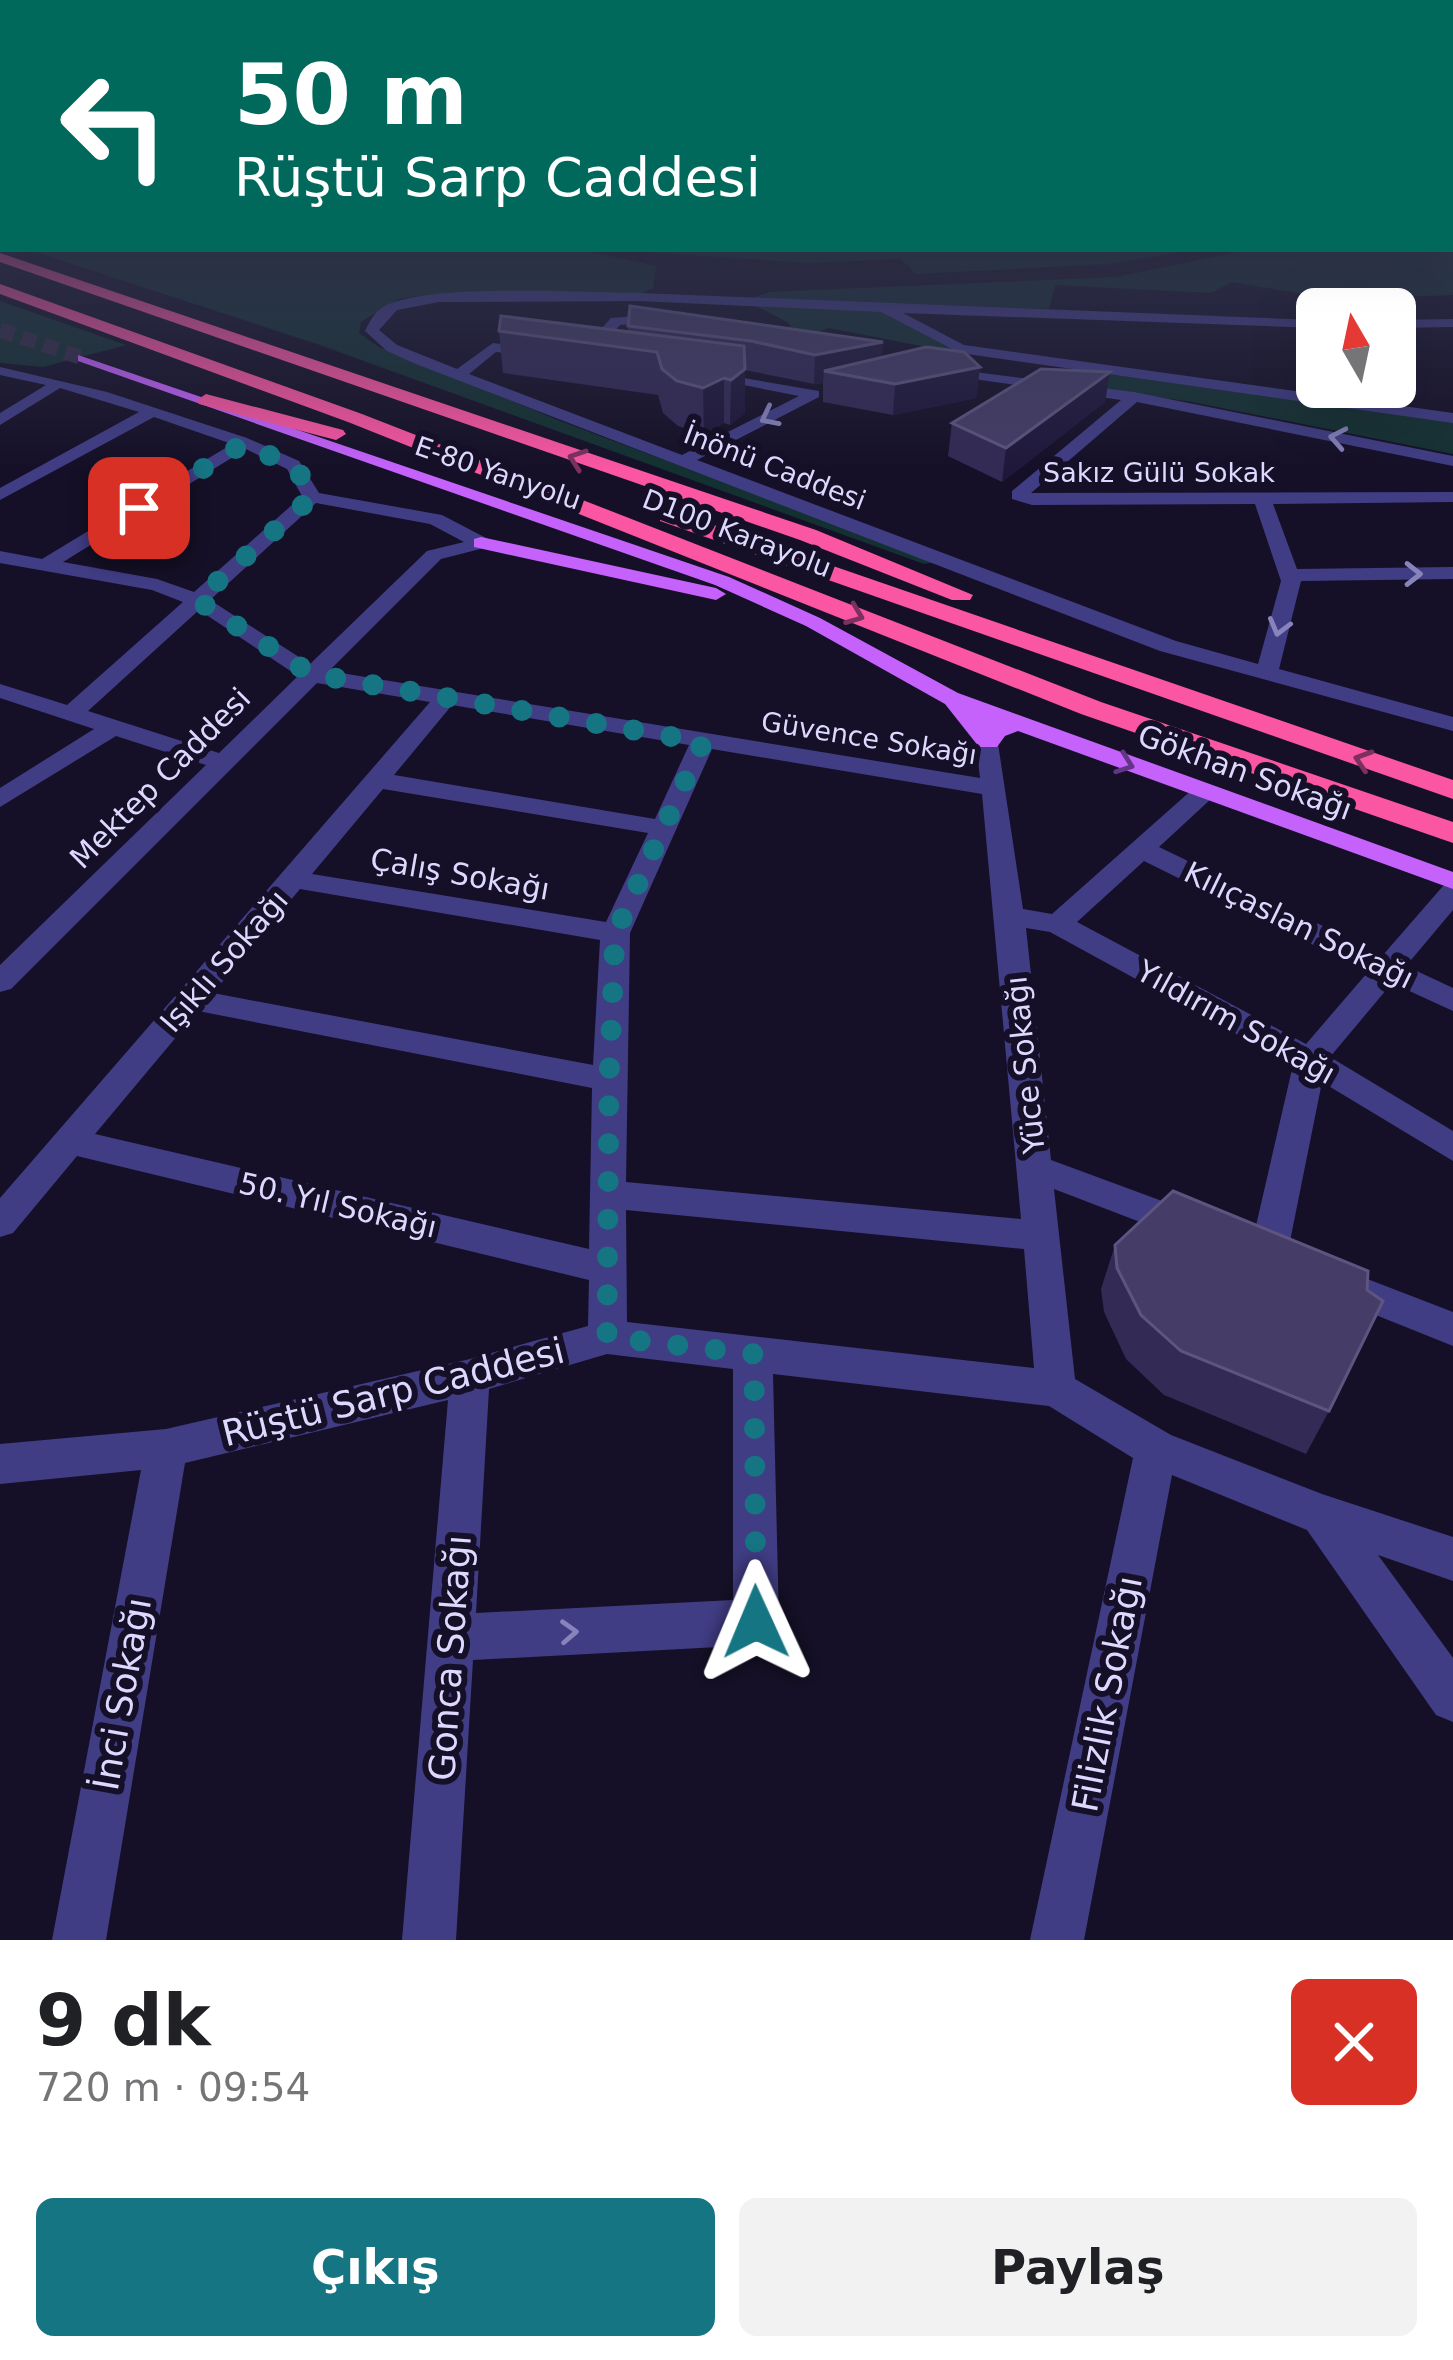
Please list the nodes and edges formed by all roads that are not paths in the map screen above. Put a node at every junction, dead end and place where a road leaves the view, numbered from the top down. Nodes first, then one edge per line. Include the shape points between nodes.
1 (0, 289) edge
2 (43, 289) edge
3 (91, 289) edge
4 (141, 306) junction
5 (886, 309) junction
6 (1296, 323) edge
7 (1416, 323) edge
8 (1453, 323) edge
9 (679, 335) edge
10 (83, 358) tunnel mouth
11 (583, 358) junction
12 (604, 361) edge
13 (0, 370) edge
14 (916, 370) edge
15 (687, 371) edge
16 (460, 375) junction
17 (57, 385) junction
18 (835, 390) edge
19 (814, 394) junction
20 (1134, 397) junction
21 (355, 398) junction
22 (206, 400) junction
23 (151, 412) junction
24 (1453, 418) edge
25 (0, 420) edge
26 (243, 444) junction
27 (683, 461) junction
28 (1453, 461) edge
29 (0, 495) edge
30 (312, 497) junction
31 (1453, 497) edge
32 (1262, 498) junction
33 (592, 511) junction
34 (616, 542) junction
35 (481, 543) junction
36 (0, 557) edge
37 (47, 564) junction
38 (1453, 573) edge
39 (1290, 575) junction
40 (649, 580) junction
41 (197, 600) junction
42 (802, 617) junction
43 (311, 674) junction
44 (1265, 676) junction
45 (0, 691) edge
46 (446, 698) junction
47 (70, 715) junction
48 (1453, 724) edge
49 (110, 729) junction
50 (1273, 730) junction
51 (1002, 733) junction
52 (703, 742) junction
53 (223, 762) junction
54 (376, 780) junction
55 (992, 788) junction
56 (1453, 790) edge
57 (1203, 793) junction
58 (0, 799) edge
59 (664, 828) junction
60 (1448, 831) edge
61 (1144, 850) junction
62 (293, 879) junction
63 (1453, 881) edge
64 (1453, 892) edge
65 (1010, 916) junction
66 (1058, 924) junction
67 (615, 934) junction
68 (1389, 967) junction
69 (0, 982) edge
70 (191, 999) junction
71 (1453, 1000) edge
72 (1310, 1060) junction
73 (609, 1079) junction
74 (68, 1141) junction
75 (1453, 1148) edge
76 (1036, 1168) junction
77 (608, 1194) junction
78 (0, 1223) edge
79 (1042, 1236) junction
80 (1268, 1256) junction
81 (608, 1269) junction
82 (1453, 1329) edge
83 (607, 1337) junction
84 (754, 1354) junction
85 (470, 1377) junction
86 (1056, 1389) junction
87 (166, 1448) junction
88 (1156, 1449) junction
89 (0, 1464) edge
90 (1322, 1515) junction
91 (1453, 1559) edge
92 (452, 1637) junction
93 (1453, 1698) edge
94 (79, 1940) edge
95 (429, 1940) edge
96 (1057, 1940) edge

1 - 33 highway, D100 Karayolu
2 - 21 highway, D100 Karayolu
3 - 4 highway
4 - 21 highway
50 -> 4 highway via 1103,652 808,535
5 - 6 street
5 - 16 street, İnönü Caddesi via 659,297 439,298 393,308 373,325 392,348
5 - 24 street via 961,349
7 - 8 street
9 - 11 street via 616,321
10 - 22 main road, E-80 Yanyolu
11 - 12 street
11 - 16 street via 493,346
13 - 17 street
14 - 20 street
15 - 19 street
16 - 27 street, İnönü Caddesi
17 - 23 street
17 - 25 street
18 - 19 street
19 -> 27 street
28 -> 20 street
20 - 32 street, Sakız Gülü Sokak via 1018,495
21 - 50 highway, D100 Karayolu
22 - 33 highway
22 - 34 main road, E-80 Yanyolu
23 - 26 street
23 - 29 street
26 - 30 street via 296,467
26 - 37 street
27 - 44 street, İnönü Caddesi
30 - 35 street via 435,519
30 - 41 street
31 - 32 street, Sakız Gülü Sokak
32 - 39 street
33 -> 60 highway, D100 Karayolu via 1091,708
34 - 40 main road via 668,573
34 - 42 main road, E-80 Yanyolu
35 - 40 main road
35 - 43 street, Mektep Caddesi via 434,555
36 - 37 street
37 - 41 street
39 -> 38 street
39 -> 44 street
40 - 42 main road
41 - 43 street
41 - 47 street
42 - 51 main road, E-80 Yanyolu
43 - 46 street, Güvence Sokağı
43 - 53 street, Mektep Caddesi
44 - 48 street, İnönü Caddesi
45 - 47 street
46 - 52 street, Güvence Sokağı
46 - 54 street, Işıklı Sokağı
47 - 49 street
49 - 53 street
49 - 58 street
56 -> 50 highway, D100 Karayolu
51 - 55 street, Yüce Sokağı
51 -> 57 main road, Gökhan Sokağı
52 - 55 street, Güvence Sokağı
52 - 59 street
53 - 69 street, Mektep Caddesi
54 - 59 street
54 - 62 street, Işıklı Sokağı
55 - 65 street, Yüce Sokağı
57 - 61 street
57 - 63 main road, Gökhan Sokağı
59 - 67 street
61 - 66 street
61 - 68 street, Kılıçaslan Sokağı
62 - 67 street, Çalış Sokağı
62 - 70 street, Işıklı Sokağı
64 - 68 street
65 - 66 street, Yıldırım Sokağı
65 - 76 street, Yüce Sokağı
66 - 72 street, Yıldırım Sokağı
67 - 73 street
68 - 71 street, Kılıçaslan Sokağı
68 - 72 street
70 - 73 street
70 - 74 street, Işıklı Sokağı
72 - 75 street, Yıldırım Sokağı
72 - 80 street
73 - 77 street
74 - 78 street, Işıklı Sokağı
74 - 81 street, 50. Yıl Sokağı
76 - 79 street, Yüce Sokağı
76 - 80 street
77 - 79 street
77 - 81 street
79 - 86 street, Yüce Sokağı
80 - 82 street
81 - 83 street
83 - 84 street, Rüştü Sarp Caddesi
83 - 85 street, Rüştü Sarp Caddesi
84 - 86 street, Rüştü Sarp Caddesi
92 -> 84 street via 756,1622
85 - 87 street, Rüştü Sarp Caddesi
85 - 92 street, Gonca Sokağı
86 - 88 street, Rüştü Sarp Caddesi
87 - 89 street, Rüştü Sarp Caddesi
87 - 94 street, İnci Sokağı
88 - 90 street, Rüştü Sarp Caddesi
88 - 96 street, Filizlik Sokağı
90 - 91 street, Rüştü Sarp Caddesi
90 - 93 street
92 - 95 street, Gonca Sokağı

